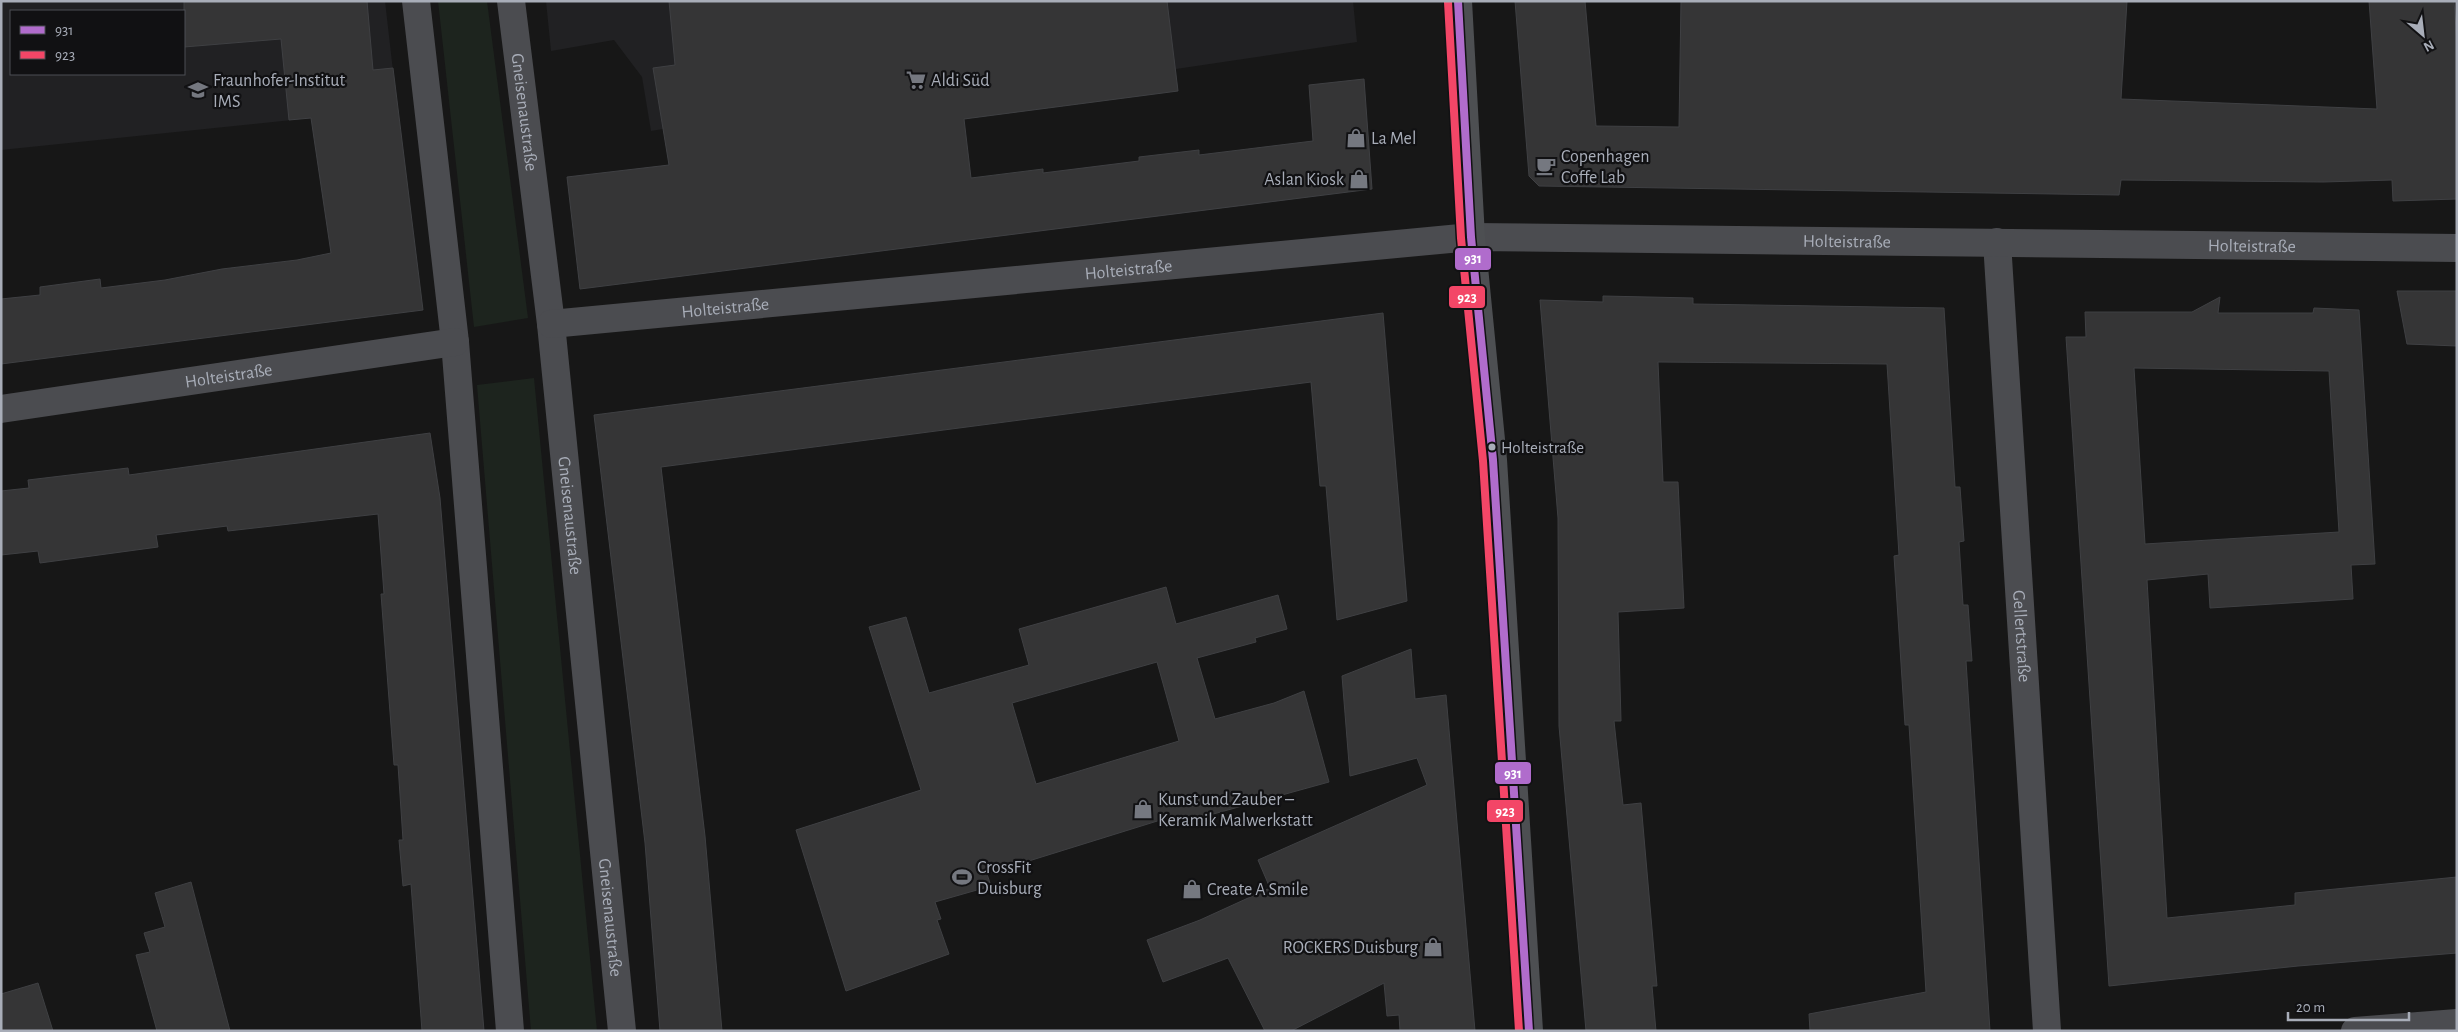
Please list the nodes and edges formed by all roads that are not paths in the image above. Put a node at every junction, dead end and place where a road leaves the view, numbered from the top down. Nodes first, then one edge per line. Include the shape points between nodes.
1 (416, 1) edge
2 (511, 1) edge
3 (1458, 1) edge
4 (1471, 237) junction
5 (1997, 242) junction
6 (2457, 248) edge
7 (551, 324) junction
8 (455, 342) junction
9 (1, 409) edge
10 (2457, 1023) edge
11 (510, 1031) edge
12 (622, 1031) edge
13 (1529, 1031) edge
14 (2047, 1031) edge
15 (2355, 1031) edge

1 - 8 street
2 - 7 street, Gneisenaustraße
3 - 4 main road
4 - 5 street, Holteistraße
4 - 7 street, Holteistraße
4 - 13 main road via 1493,460
5 - 6 street, Holteistraße
5 - 14 street, Gellertstraße
7 - 12 street, Gneisenaustraße
8 - 9 street, Holteistraße
8 - 11 street
10 - 15 street

